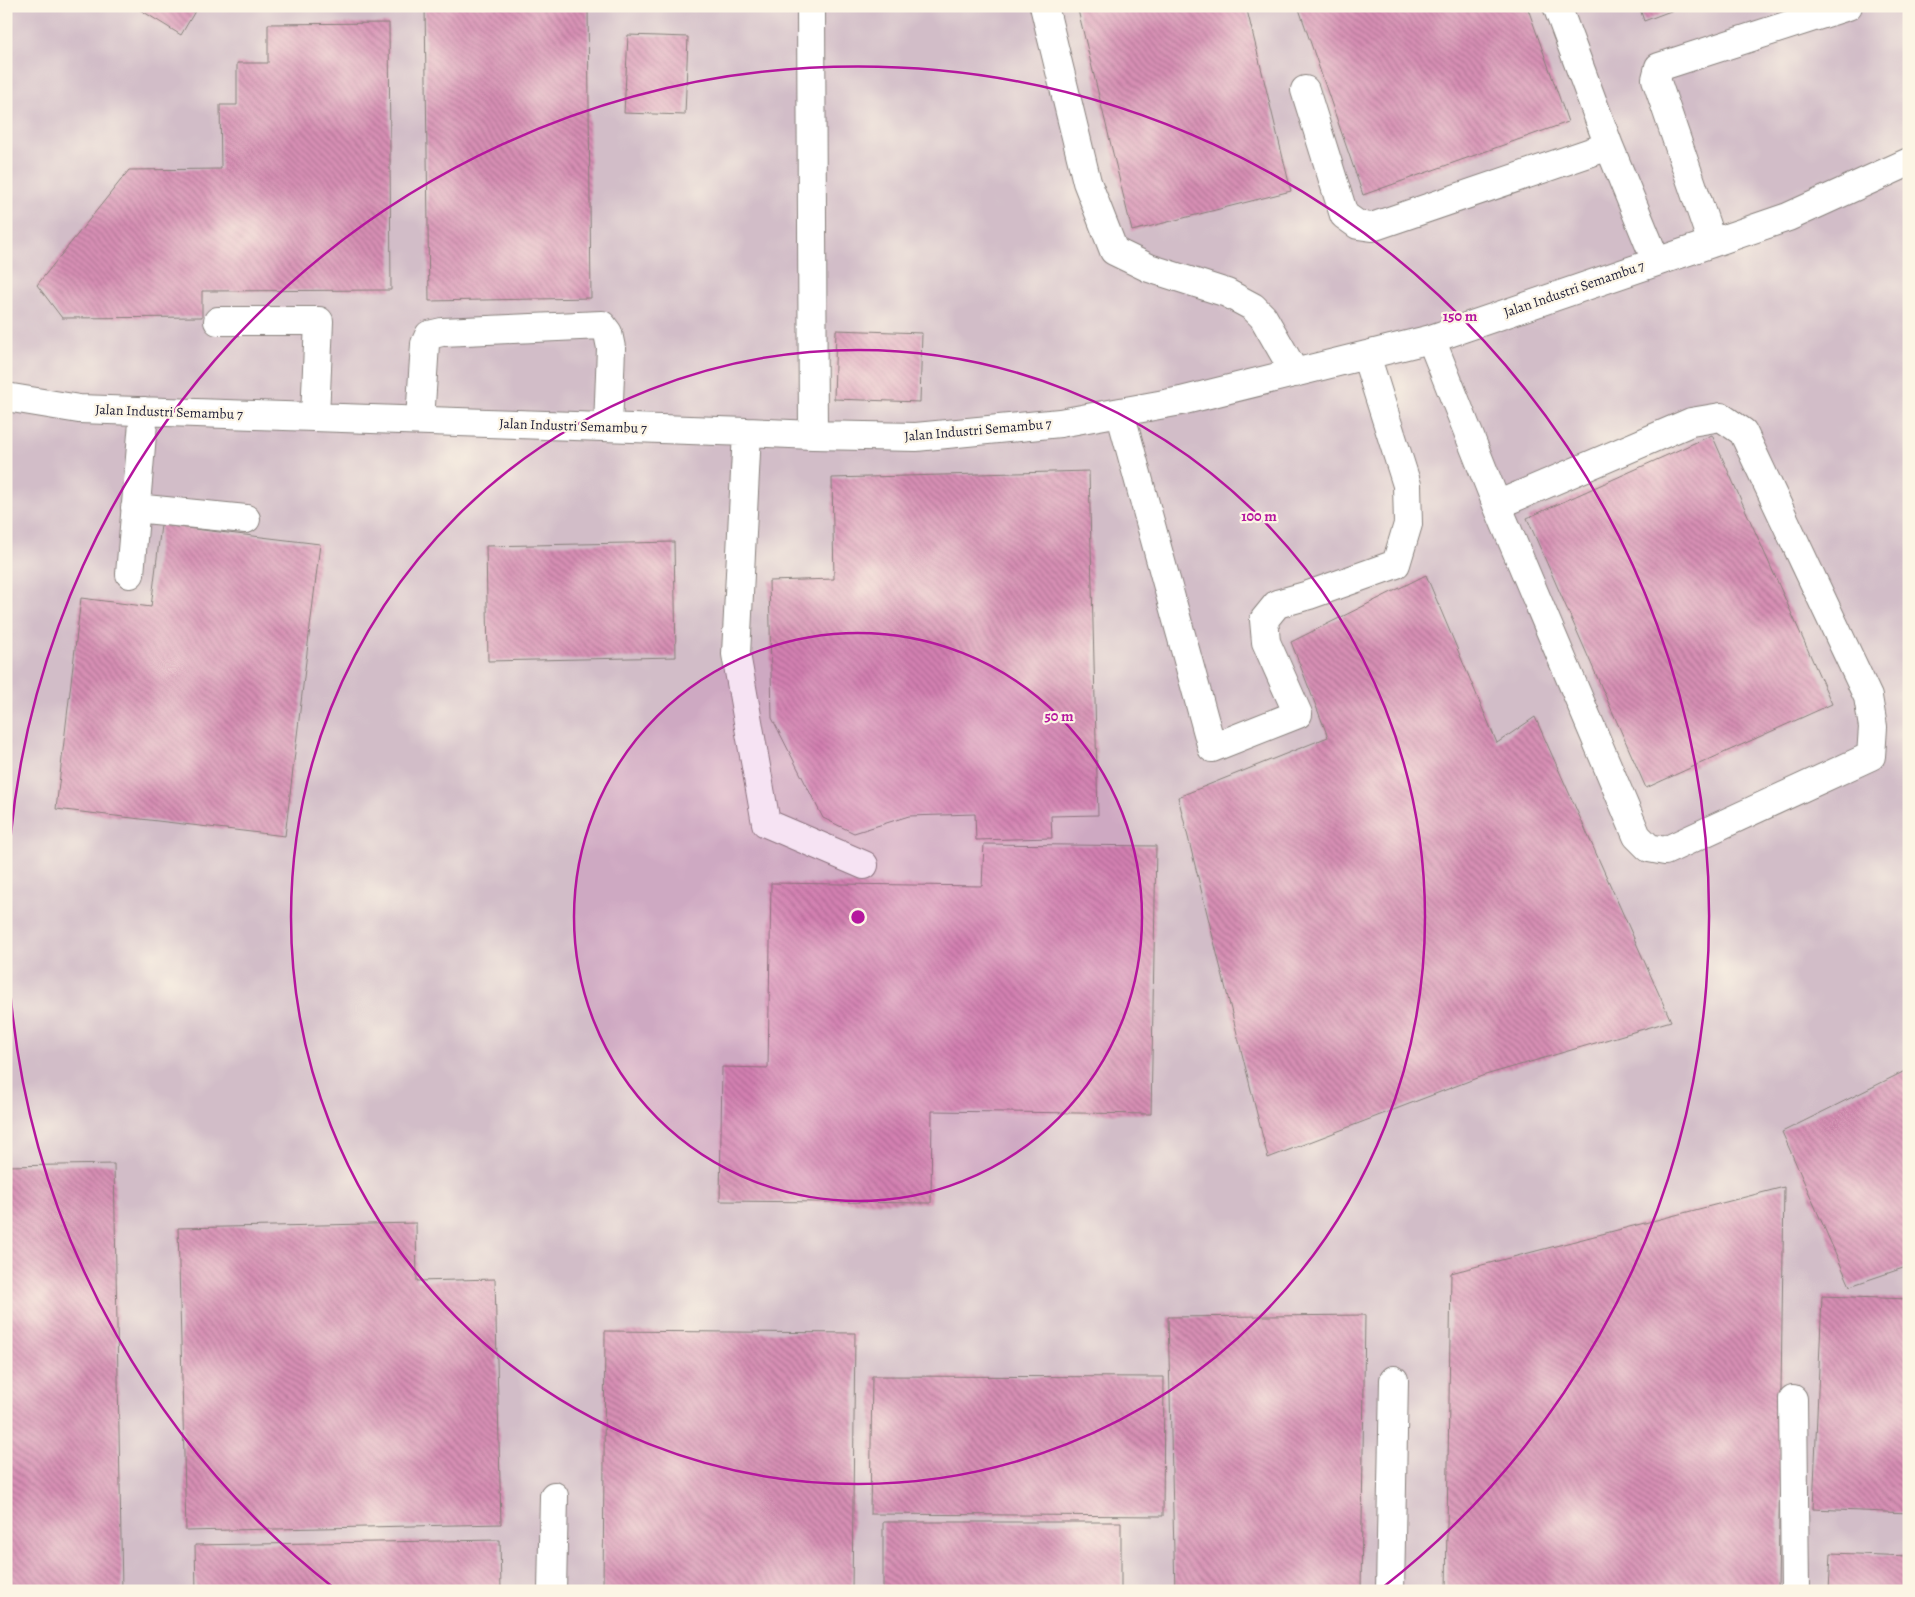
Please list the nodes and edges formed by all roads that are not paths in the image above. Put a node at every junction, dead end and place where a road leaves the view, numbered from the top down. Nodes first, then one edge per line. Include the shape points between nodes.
1 (811, 6) edge
2 (1044, 6) edge
3 (1557, 6) edge
4 (1848, 6) edge
5 (1305, 90) dead end
6 (1609, 146) junction
7 (1909, 162) edge
8 (1712, 244) junction
9 (1656, 261) junction
10 (218, 322) dead end
11 (1431, 339) junction
12 (1366, 355) junction
13 (1296, 373) junction
14 (6, 397) edge
15 (144, 411) junction
16 (1120, 412) junction
17 (315, 416) junction
18 (420, 420) junction
19 (608, 427) junction
20 (747, 432) junction
21 (813, 436) junction
22 (1497, 505) junction
23 (135, 508) junction
24 (246, 519) dead end
25 (130, 574) dead end
26 (864, 866) dead end
27 (1394, 1380) dead end
28 (1793, 1399) dead end
29 (554, 1496) dead end
30 (552, 1591) edge
31 (1390, 1591) edge
32 (1795, 1591) edge

1 - 21 street
2 - 13 street via 1087,182 1114,250 1149,268 1228,293 1253,307 1263,317
3 - 6 street
4 - 8 street via 1659,68 1656,79
5 - 6 street via 1344,215 1358,225 1372,227
6 - 9 street
7 - 8 street, Jalan Industri Semambu 7 via 1788,217
8 - 9 street, Jalan Industri Semambu 7
9 - 11 street, Jalan Industri Semambu 7
10 - 17 street via 330,320
11 - 12 street, Jalan Industri Semambu 7
11 - 22 street
12 - 13 street, Jalan Industri Semambu 7
12 - 16 street via 1406,485 1408,524 1396,564 1276,604 1264,620 1266,642 1298,714 1212,748
13 - 16 street, Jalan Industri Semambu 7
14 - 15 street, Jalan Industri Semambu 7 via 79,408
15 - 17 street, Jalan Industri Semambu 7
15 - 23 street
16 - 21 street, Jalan Industri Semambu 7 via 1060,423 916,438
17 - 18 street, Jalan Industri Semambu 7
18 - 19 street, Jalan Industri Semambu 7
18 - 19 street via 429,336 442,332 602,325 608,333 611,348
19 - 20 street, Jalan Industri Semambu 7
20 - 21 street, Jalan Industri Semambu 7
20 - 26 street via 736,654 766,823
22 - 22 street via 1637,836 1649,848 1665,852 1871,756 1873,727 1868,697 1743,432 1721,417 1691,422
23 - 24 street
23 - 25 street
27 - 31 street
28 - 32 street
29 - 30 street

